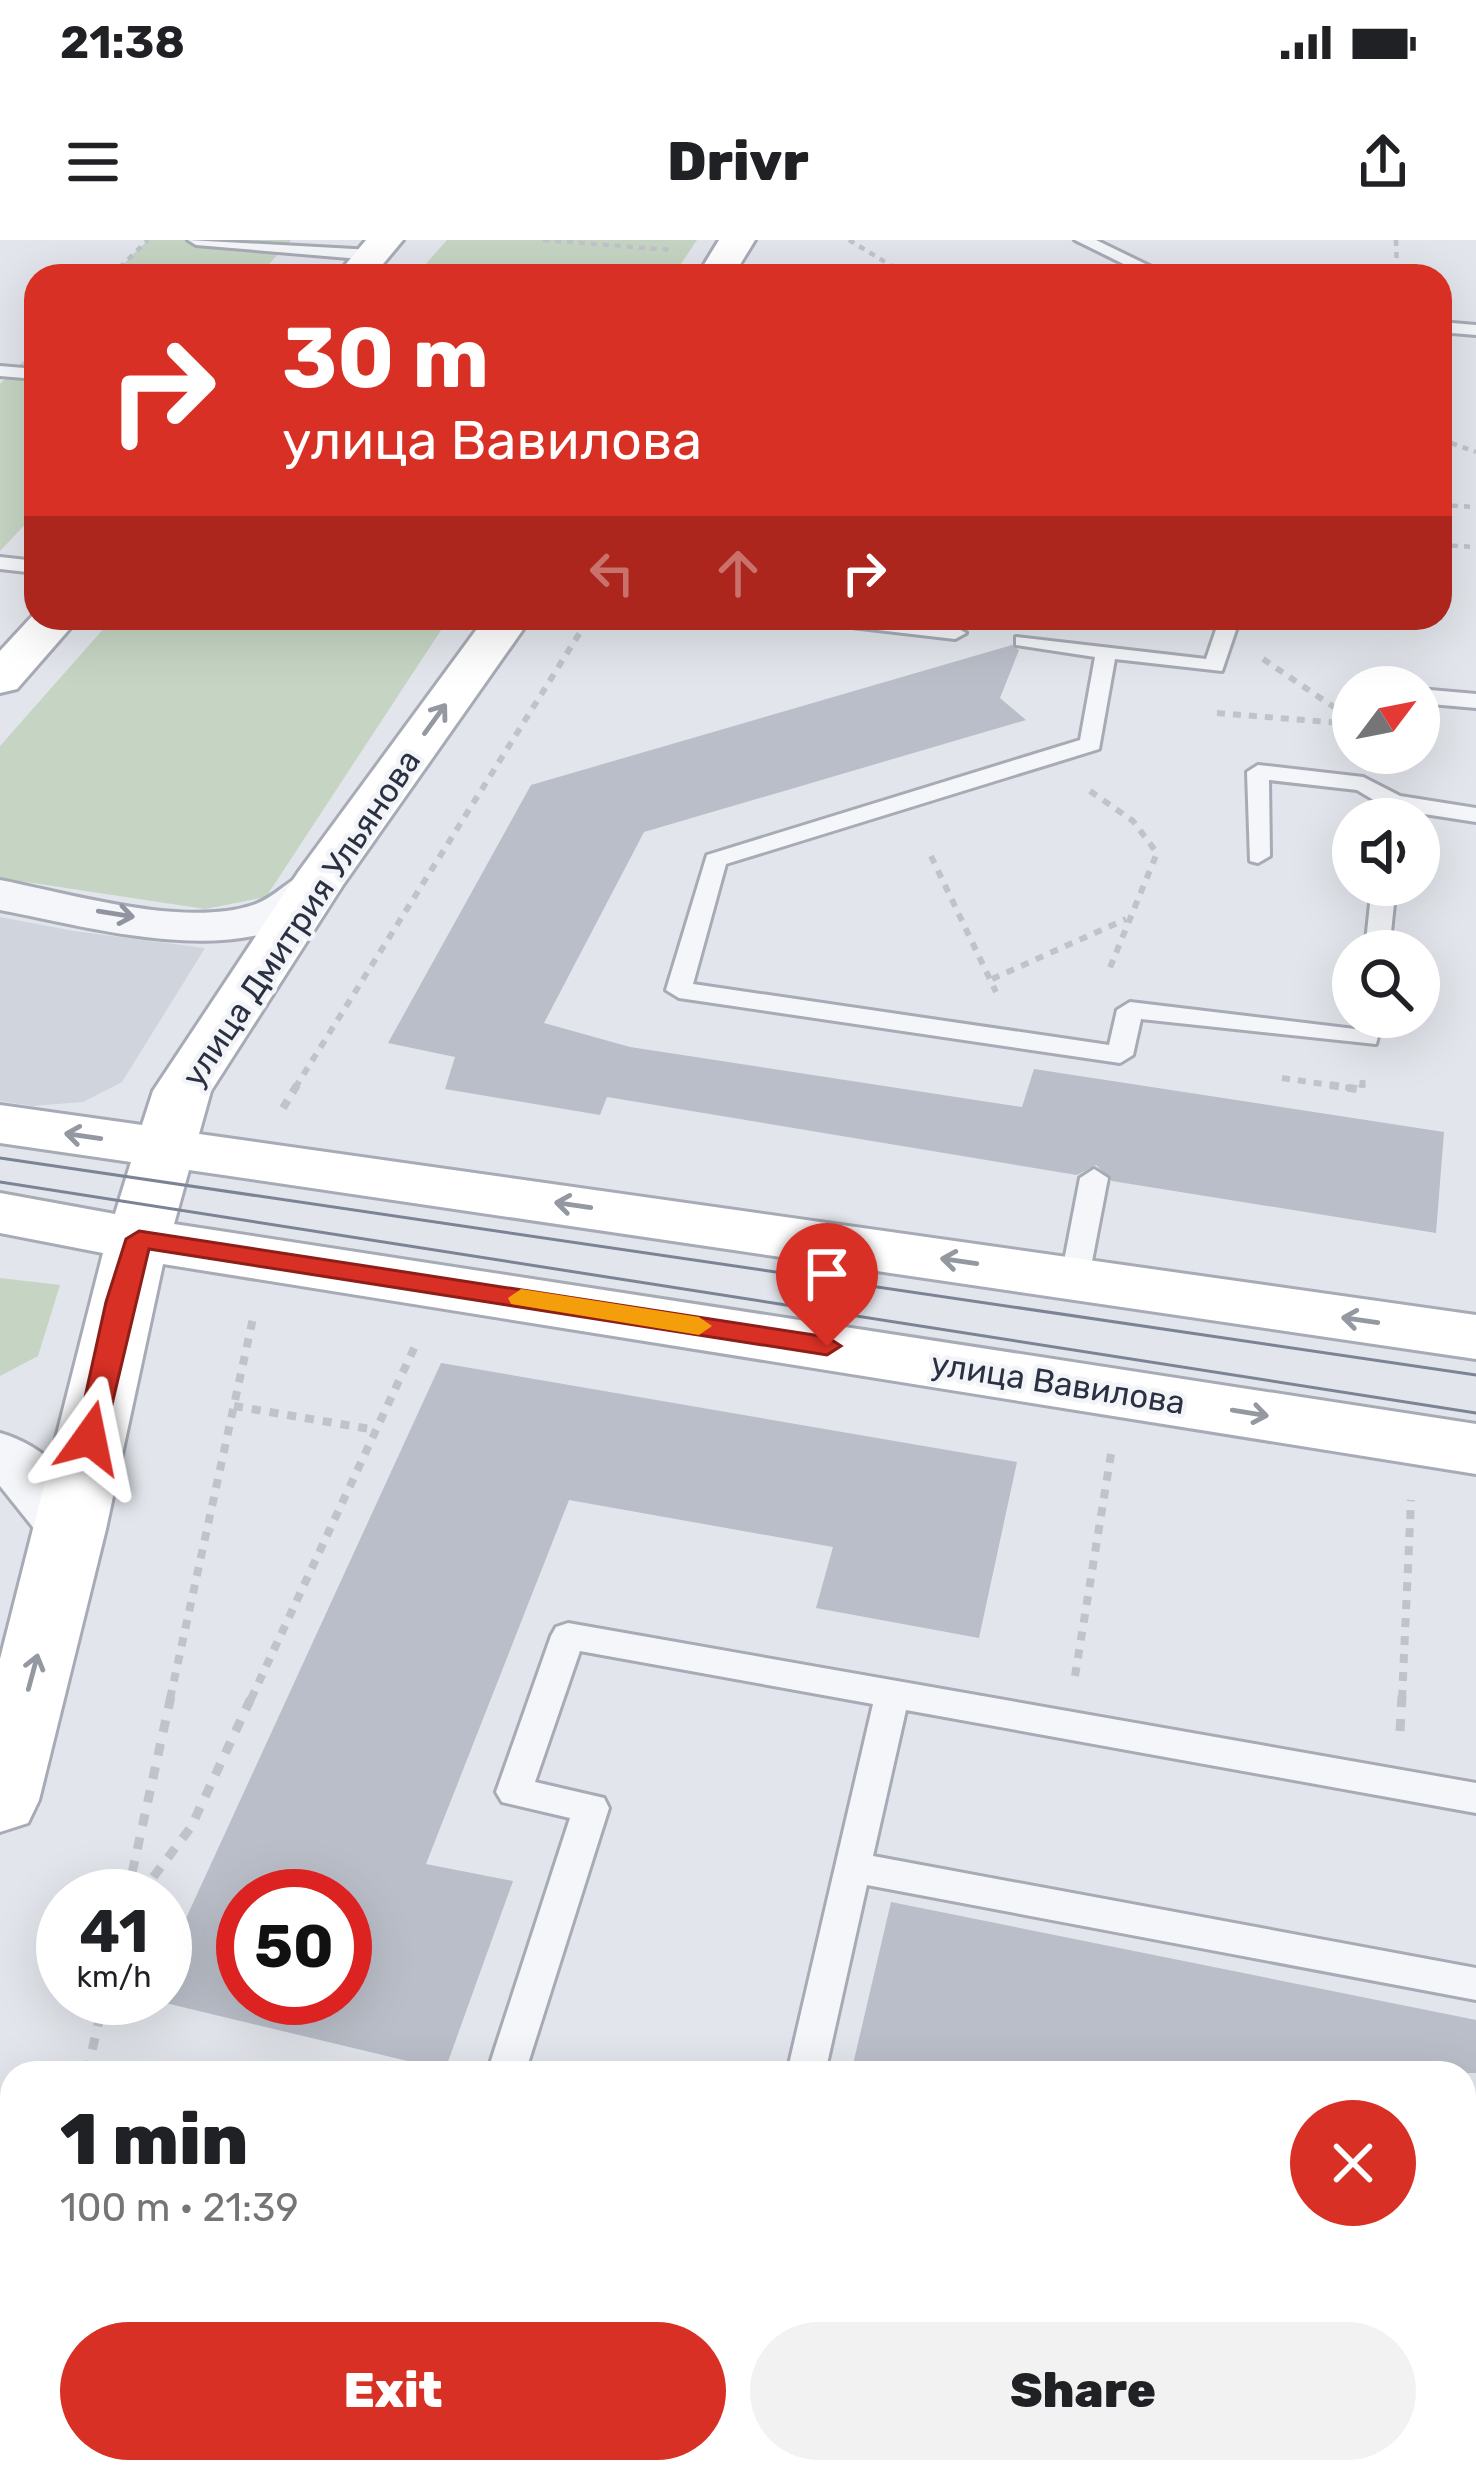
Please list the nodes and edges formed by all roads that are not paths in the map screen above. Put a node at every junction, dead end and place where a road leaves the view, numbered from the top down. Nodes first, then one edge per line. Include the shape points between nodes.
1 (196, 240) edge
2 (1083, 240) edge
3 (370, 257) edge
4 (1136, 264) edge
5 (45, 630) edge
6 (499, 630) edge
7 (929, 630) edge
8 (1227, 630) edge
9 (955, 633) dead end
10 (1023, 640) dead end
11 (1106, 652) junction
12 (0, 679) edge
13 (1440, 698) edge
14 (1476, 701) edge
15 (1379, 798) edge
16 (1440, 813) edge
17 (1476, 815) edge
18 (1258, 856) dead end
19 (318, 883) junction
20 (0, 895) edge
21 (1332, 1034) edge
22 (0, 1124) edge
23 (166, 1148) junction
24 (1094, 1178) dead end
25 (0, 1213) edge
26 (139, 1239) junction
27 (1075, 1277) junction
28 (1476, 1337) edge
29 (1476, 1449) edge
30 (0, 1455) edge
31 (70, 1529) junction
32 (892, 1694) junction
33 (1476, 1798) edge
34 (0, 1800) edge
35 (853, 1867) junction
36 (1476, 1984) edge
37 (510, 2061) edge
38 (809, 2061) edge

1 - 3 lane
2 - 4 lane
5 - 12 main road
19 -> 6 main road, улица Дмитрия Ульянова
7 - 9 lane
8 - 11 lane via 1214,666
10 - 11 lane
11 - 21 lane via 1091,744 715,860 679,991 1014,1039 1117,1068 1130,1010
13 - 14 lane
15 - 18 lane via 1364,784 1258,772
16 - 17 lane
20 -> 19 street via 216,924 271,916
19 - 23 main road, улица Дмитрия Ульянова via 182,1090
23 -> 22 main road
23 - 26 main road, улица Дмитрия Ульянова
27 -> 23 main road
24 - 27 lane
25 - 26 main road, улица Вавилова
26 -> 29 main road, улица Вавилова
26 - 31 main road, улица Дмитрия Ульянова
28 -> 27 main road
30 - 31 street via 32,1476
34 -> 31 main road, улица Дмитрия Ульянова
32 - 33 lane
32 - 35 lane
32 - 37 lane via 568,1636 514,1792 591,1808
35 - 36 lane
35 - 38 lane

